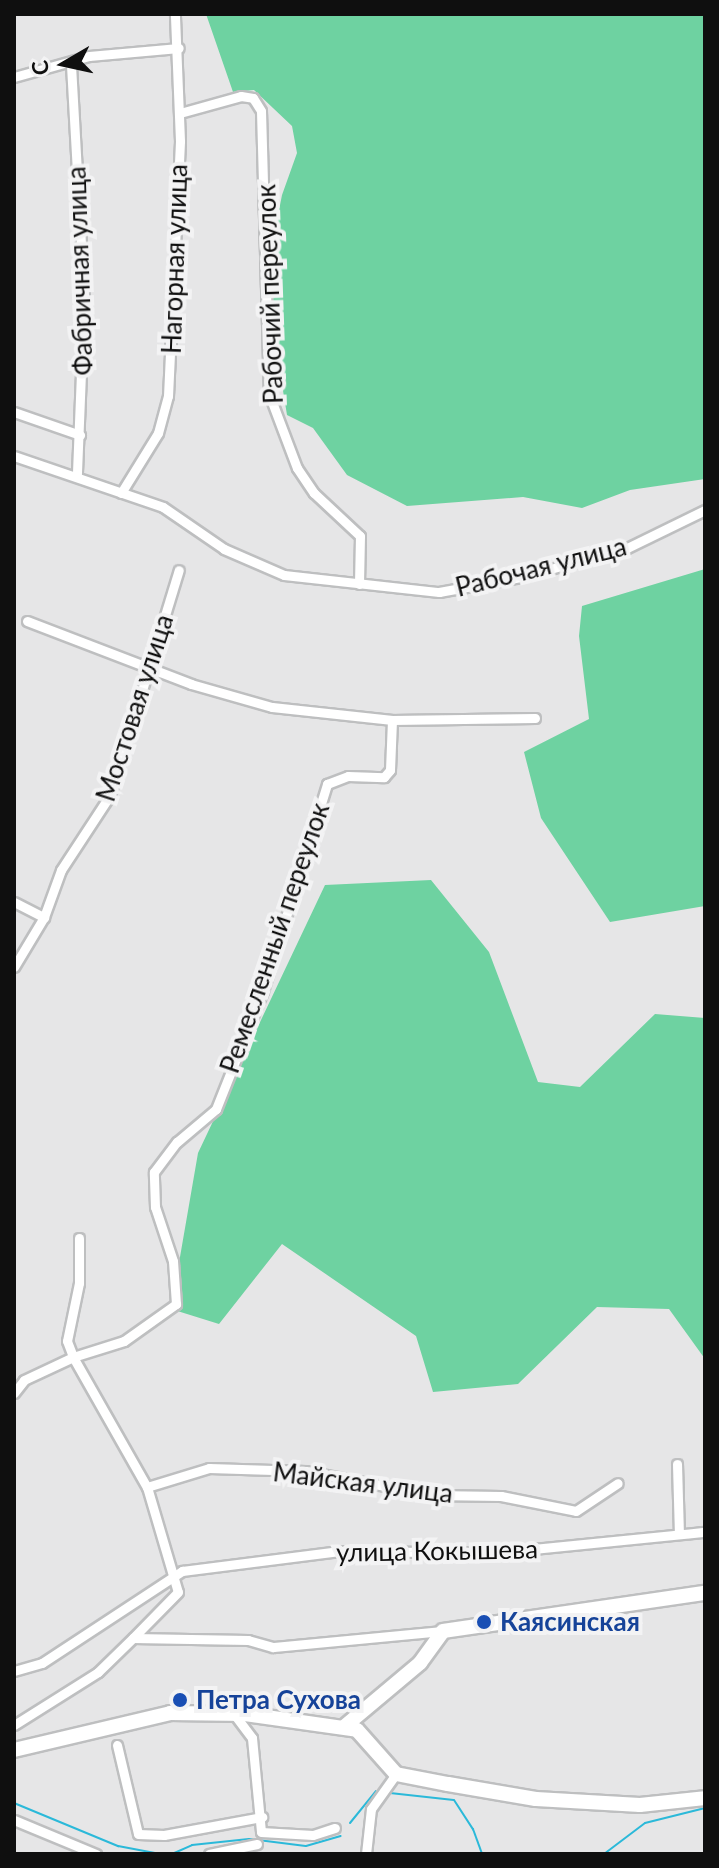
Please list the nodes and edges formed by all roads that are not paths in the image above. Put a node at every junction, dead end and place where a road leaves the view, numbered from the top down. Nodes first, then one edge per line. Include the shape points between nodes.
1 (175, 14) edge
2 (179, 48) junction
3 (71, 65) junction
4 (14, 77) edge
5 (180, 113) junction
6 (14, 412) edge
7 (80, 435) junction
8 (14, 456) edge
9 (77, 476) junction
10 (121, 493) junction
11 (705, 510) edge
12 (179, 570) dead end
13 (359, 584) junction
14 (27, 621) dead end
15 (147, 667) junction
16 (535, 718) dead end
17 (392, 720) junction
18 (14, 902) edge
19 (44, 917) junction
20 (14, 967) edge
21 (79, 1238) dead end
22 (73, 1357) junction
23 (14, 1393) edge
24 (677, 1464) dead end
25 (618, 1483) dead end
26 (147, 1487) junction
27 (705, 1532) edge
28 (679, 1534) junction
29 (171, 1578) junction
30 (705, 1593) edge
31 (443, 1631) junction
32 (133, 1638) junction
33 (14, 1671) edge
34 (234, 1714) junction
35 (14, 1725) edge
36 (345, 1726) junction
37 (117, 1745) dead end
38 (14, 1750) edge
39 (396, 1774) junction
40 (705, 1798) edge
41 (262, 1817) junction
42 (14, 1820) edge
43 (335, 1828) dead end
44 (257, 1844) dead end
45 (96, 1854) edge
46 (209, 1854) edge
47 (366, 1854) edge

1 - 2 street, Нагорная улица
2 - 3 street via 89,56
2 - 5 street, Нагорная улица
3 - 4 street
3 - 7 street, Фабричная улица via 84,298
5 - 10 street, Нагорная улица via 168,396 158,433
5 - 13 street, Рабочий переулок via 241,96 253,98 261,111 269,394 297,468 314,493 360,536
6 - 7 street
7 - 9 street, Фабричная улица
8 - 9 street, Рабочая улица
9 - 10 street, Рабочая улица
10 - 13 street, Рабочая улица via 163,507 224,549 284,575
11 - 13 street, Рабочая улица via 627,548 521,577 439,592
12 - 15 street, Мостовая улица
14 - 15 street
15 - 17 street via 272,707
15 - 19 street, Мостовая улица via 110,795 61,870
16 - 17 street
17 - 22 street, Ремесленный переулок via 390,770 384,777 348,776 327,784 263,991 216,1109 177,1142 154,1172 155,1207 173,1261 176,1304 124,1341
18 - 19 street
19 - 20 street, Мостовая улица
21 - 22 street via 79,1283 67,1341
22 - 23 street via 24,1380
22 - 26 street
24 - 28 street
25 - 26 street, Майская улица via 576,1511 501,1496 432,1495 305,1471 209,1468
26 - 29 street
27 - 28 street, улица Кокышева
28 - 29 street, улица Кокышева via 493,1553 340,1551 253,1558 182,1571
29 - 32 street via 178,1592
29 - 33 street, улица Кокышева via 42,1663
30 - 31 street
31 - 32 street via 273,1647 248,1640
31 - 36 street via 420,1663
32 - 35 street via 98,1672
34 - 36 street
34 - 38 street via 170,1713
34 - 41 street via 252,1738
36 - 39 street via 370,1739
37 - 41 street via 138,1834 164,1835
39 - 40 street via 536,1799 640,1805
39 - 47 street via 371,1809
41 - 43 street via 261,1832 313,1835
42 - 45 street
44 - 46 street

